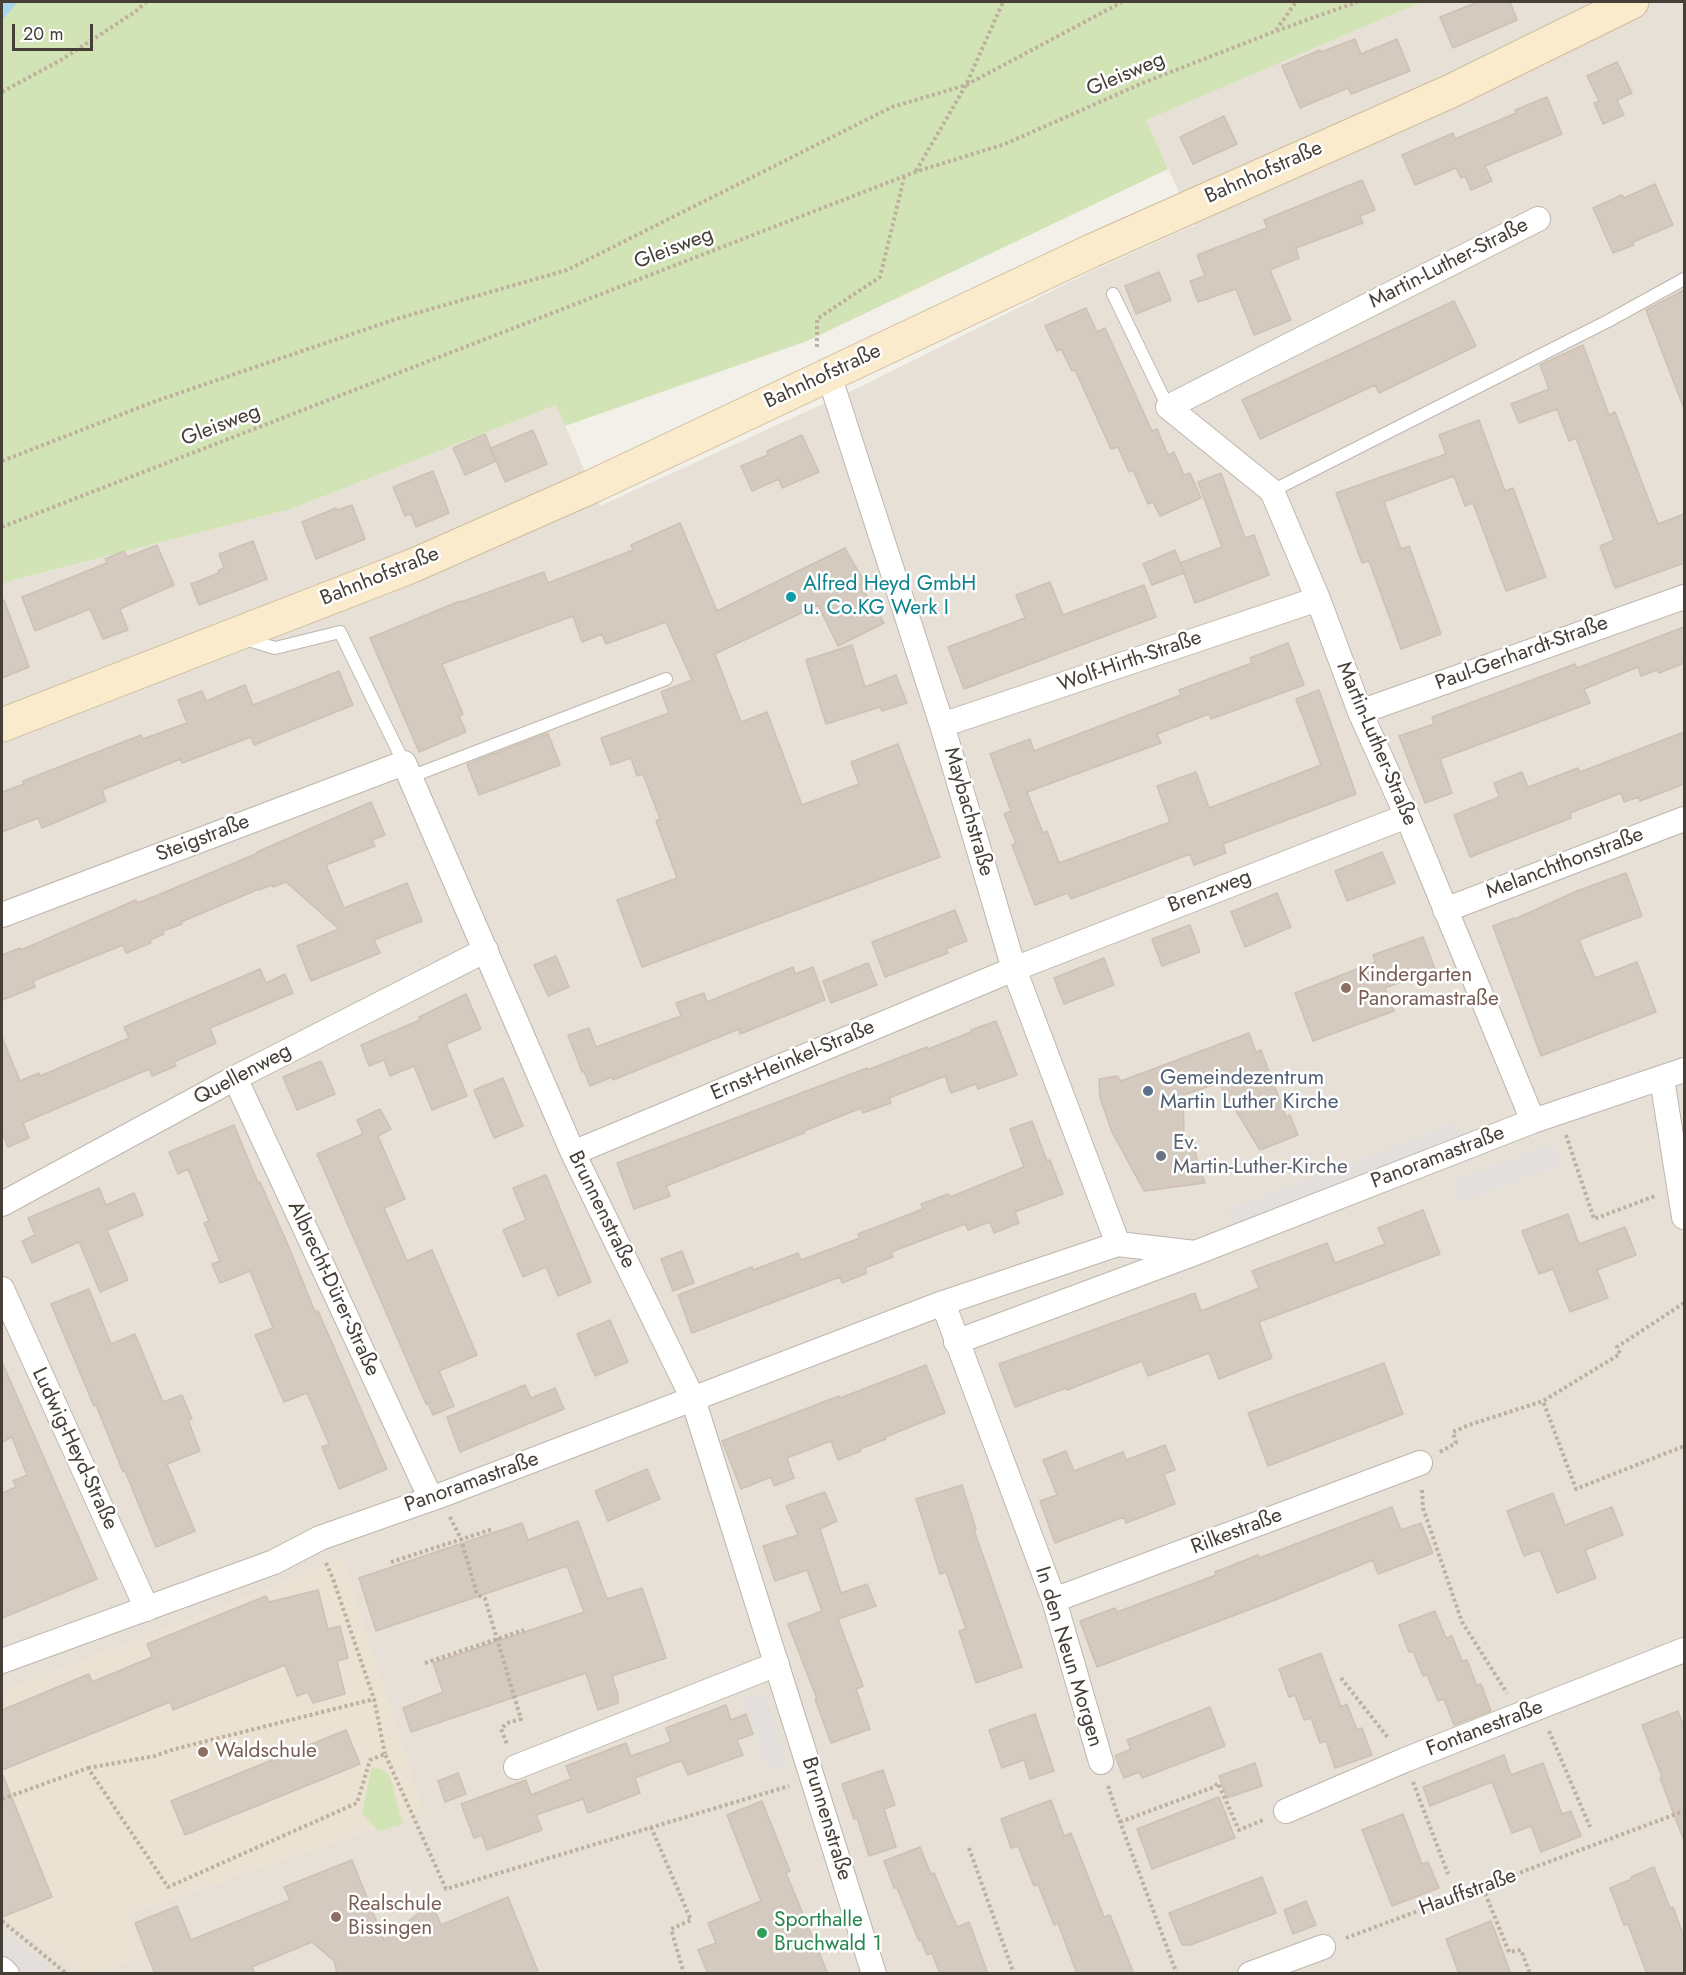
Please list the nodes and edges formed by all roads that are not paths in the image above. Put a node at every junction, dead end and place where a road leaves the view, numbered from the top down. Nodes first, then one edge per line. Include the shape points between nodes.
1 (1632, 2) edge
2 (1538, 219) dead end
3 (1684, 279) edge
4 (1113, 294) dead end
5 (828, 375) junction
6 (1168, 407) junction
7 (1272, 491) junction
8 (1684, 597) edge
9 (1318, 599) junction
10 (232, 635) junction
11 (666, 679) dead end
12 (1360, 712) junction
13 (2, 724) edge
14 (942, 725) junction
15 (407, 770) junction
16 (1407, 816) junction
17 (1684, 819) edge
18 (1445, 910) junction
19 (2, 915) edge
20 (486, 950) junction
21 (1014, 969) junction
22 (1673, 1075) edge
23 (235, 1078) junction
24 (1533, 1121) junction
25 (573, 1153) junction
26 (2, 1204) edge
27 (1684, 1217) edge
28 (1118, 1244) junction
29 (1195, 1253) junction
30 (2, 1289) edge
31 (943, 1303) junction
32 (956, 1342) junction
33 (693, 1399) junction
34 (1420, 1463) road end
35 (435, 1498) junction
36 (1054, 1600) junction
37 (147, 1609) junction
38 (1684, 1650) edge
39 (2, 1662) edge
40 (777, 1664) junction
41 (1101, 1762) road end
42 (516, 1767) road end
43 (1286, 1811) road end
44 (1323, 1947) road end
45 (2, 1969) edge
46 (7, 1974) edge
47 (874, 1974) edge
48 (1250, 1974) edge

1 - 5 street, Bahnhofstraße via 1451,91 1090,251
2 - 6 street, Martin-Luther-Straße
3 - 7 lane
4 - 6 lane, Martin-Luther-Straße
5 - 10 street, Bahnhofstraße via 412,566
5 - 14 street, Maybachstraße
6 - 7 street, Martin-Luther-Straße
7 - 9 street, Martin-Luther-Straße
8 - 12 street, Paul-Gerhardt-Straße
9 - 12 street, Martin-Luther-Straße
9 - 14 street, Wolf-Hirth-Straße
10 - 13 street, Bahnhofstraße
10 - 15 lane via 275,648 340,632
11 - 15 lane
12 - 16 street, Martin-Luther-Straße
14 - 21 street, Maybachstraße
15 - 19 street, Steigstraße
15 - 20 street, Brunnenstraße
16 - 18 street, Martin-Luther-Straße
16 - 21 street, Brenzweg
17 - 18 street, Melanchthonstraße
18 - 24 street, Martin-Luther-Straße
20 - 23 street, Quellenweg
20 - 25 street, Brunnenstraße
21 - 25 street, Ernst-Heinkel-Straße
21 - 28 street, Maybachstraße
22 - 24 street, Panoramastraße
22 - 27 street
23 - 26 street, Quellenweg
23 - 35 street, Albrecht-Dürer-Straße
24 - 29 street, Panoramastraße
25 - 33 street, Brunnenstraße
28 - 29 street, Panoramastraße
28 - 31 street, Panoramastraße
29 - 32 street, Panoramastraße
30 - 37 street, Ludwig-Heyd-Straße
31 - 32 street
31 - 33 street, Panoramastraße
32 - 36 street, In den Neun Morgen
33 - 35 street, Panoramastraße
33 - 40 street, Brunnenstraße
34 - 36 street, Rilkestraße
35 - 37 street, Panoramastraße via 315,1541 274,1562
36 - 41 street, In den Neun Morgen
37 - 39 street, Panoramastraße
38 - 43 street, Fontanestraße
40 - 42 street
40 - 47 street, Brunnenstraße
44 - 48 street
45 - 46 street

